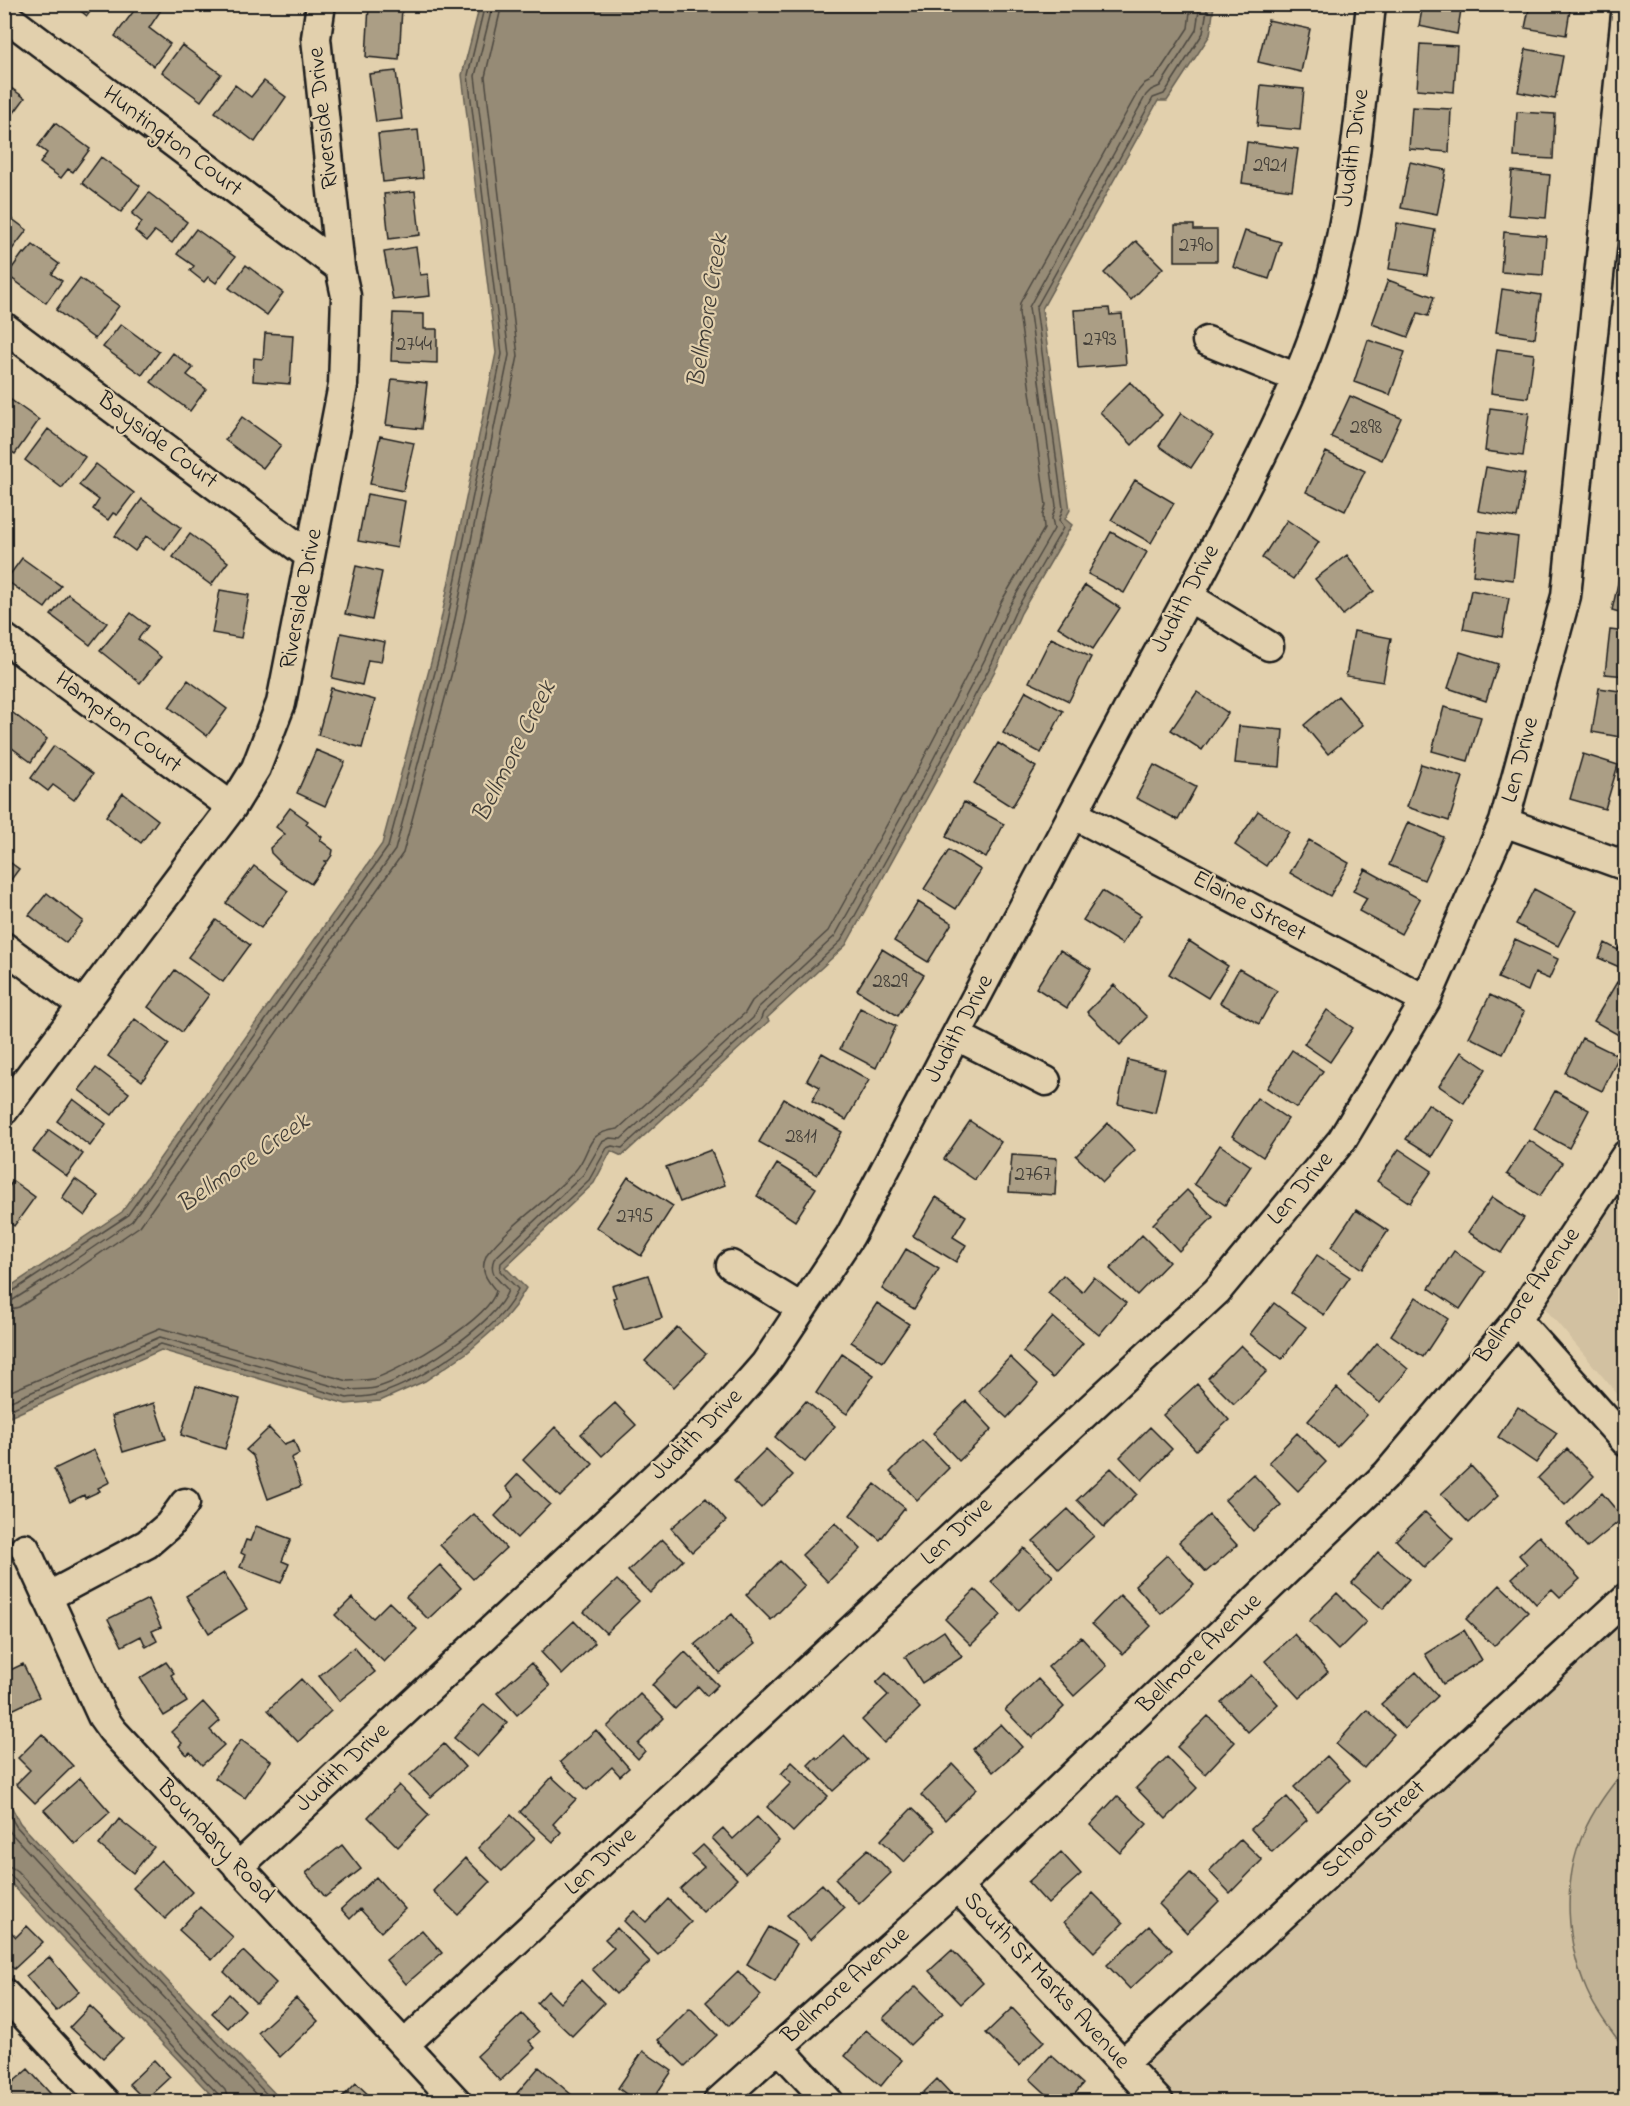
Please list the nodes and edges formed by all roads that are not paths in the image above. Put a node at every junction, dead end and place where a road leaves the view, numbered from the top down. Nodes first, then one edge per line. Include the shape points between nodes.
1 (321, 4) edge
2 (1371, 4) edge
3 (1626, 14) edge
4 (4, 15) edge
5 (340, 268) junction
6 (4, 327) edge
7 (1207, 341) dead end
8 (1297, 378) junction
9 (310, 556) junction
10 (1189, 597) junction
11 (4, 638) edge
12 (1269, 646) dead end
13 (232, 807) junction
14 (1073, 814) junction
15 (1504, 822) junction
16 (1626, 866) edge
17 (4, 947) edge
18 (1426, 1000) junction
19 (83, 1006) junction
20 (957, 1036) junction
21 (1046, 1081) dead end
22 (4, 1110) edge
23 (1626, 1155) edge
24 (731, 1265) dead end
25 (801, 1308) junction
26 (1517, 1320) junction
27 (1626, 1442) edge
28 (185, 1503) dead end
29 (25, 1548) dead end
30 (47, 1597) junction
31 (1626, 1598) edge
32 (238, 1867) junction
33 (957, 1887) junction
34 (4, 1993) edge
35 (404, 2045) junction
36 (778, 2047) junction
37 (1123, 2063) junction
38 (105, 2102) edge
39 (457, 2102) edge
40 (718, 2102) edge
41 (829, 2102) edge
42 (1159, 2102) edge

1 - 5 street, Riverside Drive via 316,38
2 - 8 street, Judith Drive via 1354,166 1334,269
3 - 15 street, Len Drive via 1566,596
4 - 5 street, Huntington Court
5 - 9 street, Riverside Drive via 346,296 343,385
6 - 9 street, Bayside Court
7 - 8 street
8 - 10 street, Judith Drive via 1268,444
9 - 13 street, Riverside Drive via 281,703 256,768
10 - 12 street
10 - 14 street, Judith Drive
11 - 13 street, Hampton Court
13 - 19 street, Riverside Drive
14 - 18 street, Elaine Street
14 - 20 street, Judith Drive
15 - 16 street
15 - 18 street, Len Drive
17 - 19 street
18 - 35 street, Len Drive via 1342,1140 1217,1291
19 - 22 street, Riverside Drive
20 - 21 street
20 - 25 street, Judith Drive via 850,1236
23 - 26 street, Bellmore Avenue
24 - 25 street
25 - 32 street, Judith Drive via 765,1364 715,1421
26 - 27 street
26 - 33 street, Bellmore Avenue via 1387,1474
28 - 30 street via 169,1525 147,1544
29 - 30 street, Boundary Road
30 - 32 street, Boundary Road via 102,1716
31 - 37 street, School Street
32 - 35 street, Boundary Road
33 - 36 street, Bellmore Avenue
33 - 37 street, South St Marks Avenue
34 - 38 street
35 - 39 street, Boundary Road
36 - 40 street, Bellmore Avenue
36 - 41 street
37 - 42 street, South St Marks Avenue

